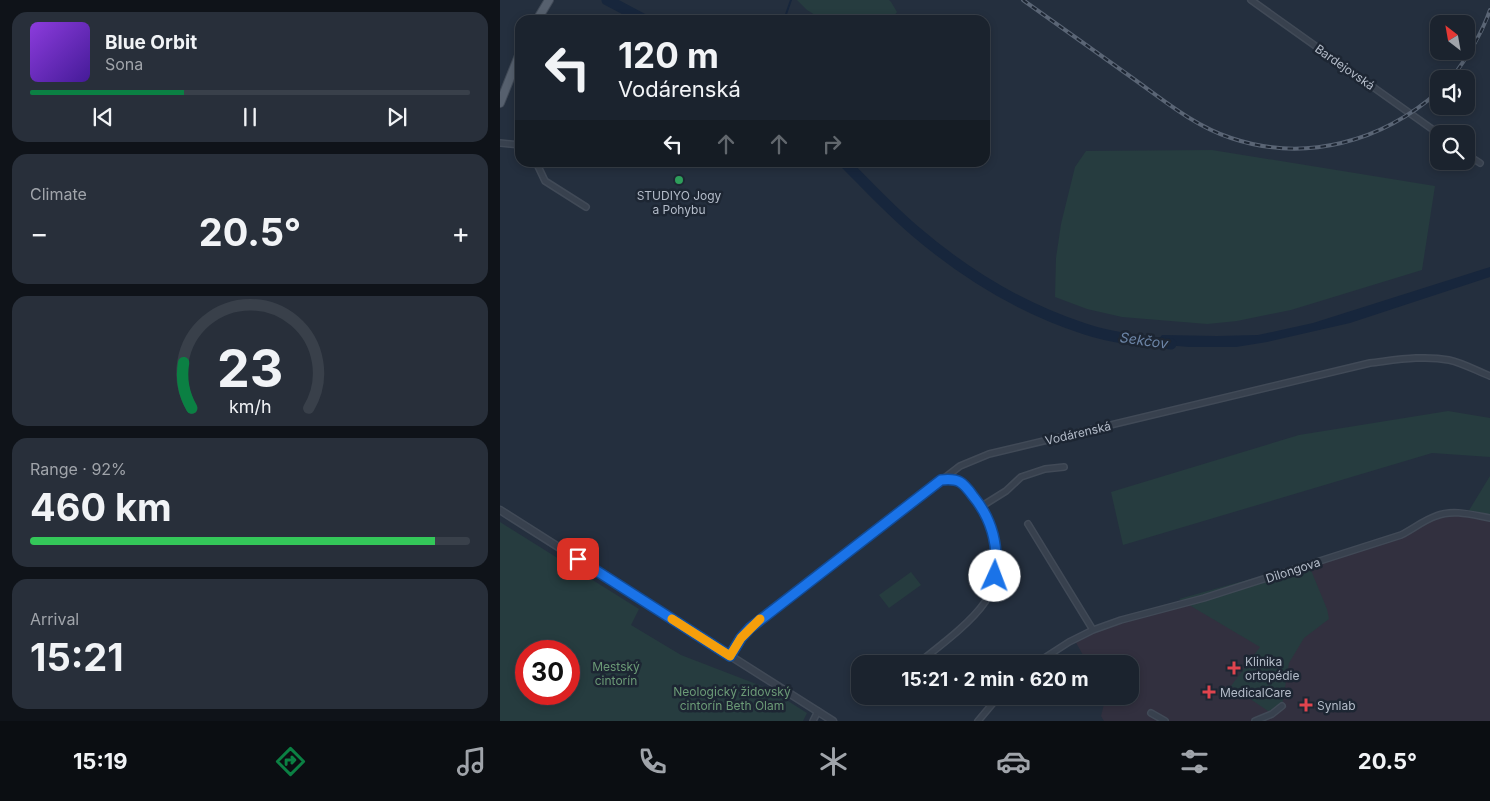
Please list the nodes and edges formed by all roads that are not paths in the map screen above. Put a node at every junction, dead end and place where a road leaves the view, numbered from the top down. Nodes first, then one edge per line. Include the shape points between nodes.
1 (1251, 0) edge
2 (548, 1) edge
3 (540, 15) edge
4 (515, 66) edge
5 (500, 103) edge
6 (1430, 128) edge
7 (500, 143) edge
8 (515, 144) edge
9 (1475, 160) edge
10 (1480, 163) dead end
11 (538, 167) edge
12 (586, 207) dead end
13 (1490, 376) edge
14 (1064, 468) dead end
15 (941, 480) junction
16 (982, 506) junction
17 (500, 510) edge
18 (1490, 518) edge
19 (1028, 524) dead end
20 (1093, 630) junction
21 (929, 655) edge
22 (1049, 655) edge
23 (730, 656) junction
24 (991, 705) edge
25 (1282, 706) dead end
26 (818, 712) junction
27 (1151, 713) dead end
28 (1265, 719) edge
29 (813, 721) edge
30 (833, 721) edge
31 (978, 721) edge
32 (1165, 721) edge
33 (1255, 721) edge

1 - 6 street, Bardejovská
2 - 3 main road
4 - 5 main road
7 - 8 street
9 - 10 street
11 - 12 street via 545,181
13 - 15 street, Vodárenská via 1450,361 1433,359 1370,363 989,454 960,466
14 - 16 street via 1046,469 1021,477
15 - 16 street via 950,479 964,484
15 - 23 street, Vodárenská via 750,628
16 - 21 street via 996,552 991,589 985,603
17 - 23 street
18 - 20 street, Dilongova via 1459,513 1440,514 1396,536
19 - 20 street
20 - 22 street, Dilongova
23 - 26 street
24 - 31 street
25 - 28 street
26 - 29 street
26 - 30 street
27 - 32 street
28 - 33 street

